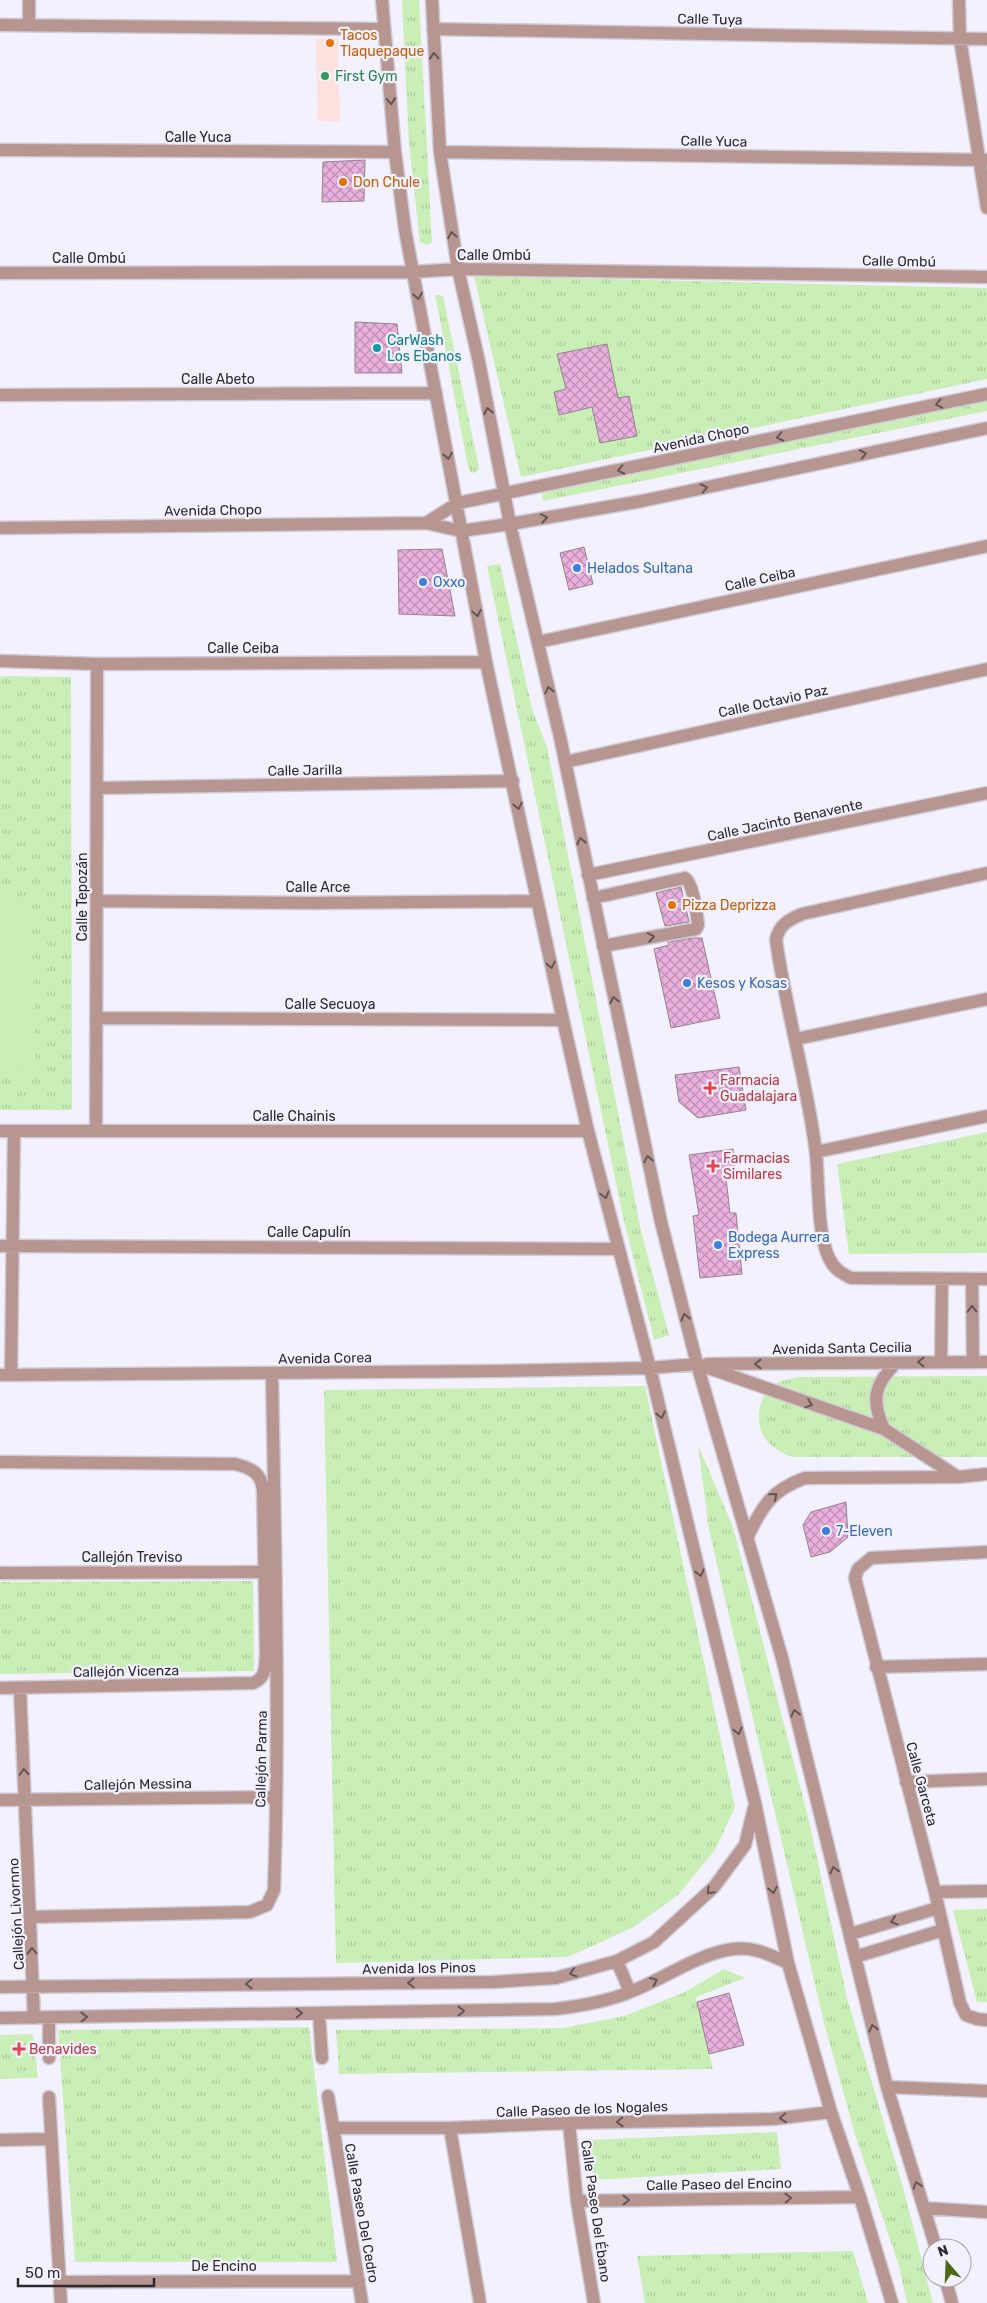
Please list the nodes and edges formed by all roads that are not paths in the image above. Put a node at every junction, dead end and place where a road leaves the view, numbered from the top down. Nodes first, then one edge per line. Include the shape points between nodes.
1 (29, 0) edge
2 (382, 0) edge
3 (432, 0) edge
4 (959, 0) edge
5 (30, 24) junction
6 (0, 25) edge
7 (384, 29) junction
8 (433, 29) junction
9 (960, 39) junction
10 (987, 39) edge
11 (0, 150) edge
12 (395, 152) junction
13 (440, 152) junction
14 (983, 160) edge
15 (987, 208) edge
16 (458, 269) junction
17 (413, 272) junction
18 (0, 273) edge
19 (987, 277) edge
20 (436, 393) junction
21 (987, 394) edge
22 (0, 395) edge
23 (987, 428) edge
24 (504, 493) junction
25 (458, 503) junction
26 (426, 523) junction
27 (510, 524) junction
28 (0, 528) edge
29 (461, 531) junction
30 (987, 546) edge
31 (538, 642) junction
32 (0, 661) edge
33 (486, 662) junction
34 (97, 664) junction
35 (987, 669) edge
36 (565, 762) junction
37 (513, 781) junction
38 (98, 788) junction
39 (987, 793) edge
40 (987, 873) edge
41 (588, 875) junction
42 (593, 898) junction
43 (98, 900) junction
44 (537, 901) junction
45 (603, 946) junction
46 (987, 999) edge
47 (96, 1018) junction
48 (563, 1020) junction
49 (796, 1039) junction
50 (987, 1116) edge
51 (0, 1131) edge
52 (14, 1131) junction
53 (96, 1131) junction
54 (588, 1131) junction
55 (816, 1152) junction
56 (7, 1246) edge
57 (618, 1249) junction
58 (942, 1279) junction
59 (972, 1279) junction
60 (987, 1279) edge
61 (896, 1362) junction
62 (941, 1362) junction
63 (973, 1362) junction
64 (987, 1362) edge
65 (697, 1364) junction
66 (650, 1368) junction
67 (272, 1374) junction
68 (6, 1375) edge
69 (884, 1429) junction
70 (0, 1462) edge
71 (987, 1474) edge
72 (958, 1477) junction
73 (748, 1536) junction
74 (987, 1552) edge
75 (264, 1572) junction
76 (0, 1573) edge
77 (987, 1664) edge
78 (876, 1667) junction
79 (0, 1688) edge
80 (20, 1688) junction
81 (987, 1779) edge
82 (906, 1782) junction
83 (276, 1798) junction
84 (0, 1800) edge
85 (25, 1800) junction
86 (755, 1803) junction
87 (987, 1891) edge
88 (935, 1892) junction
89 (938, 1908) junction
90 (31, 1917) junction
91 (943, 1930) junction
92 (850, 1934) junction
93 (855, 1957) junction
94 (617, 1961) junction
95 (788, 1963) junction
96 (0, 1978) edge
97 (0, 1987) edge
98 (34, 1987) junction
99 (630, 1992) junction
100 (0, 1997) edge
101 (319, 2013) junction
102 (0, 2018) edge
103 (34, 2018) junction
104 (49, 2018) junction
105 (987, 2020) edge
106 (49, 2058) dead end
107 (322, 2058) dead end
108 (887, 2087) junction
109 (987, 2091) edge
110 (49, 2096) dead end
111 (328, 2096) dead end
112 (831, 2112) junction
113 (568, 2123) junction
114 (333, 2128) junction
115 (450, 2128) junction
116 (52, 2139) junction
117 (0, 2140) edge
118 (860, 2197) junction
119 (577, 2201) junction
120 (924, 2208) junction
121 (987, 2212) edge
122 (933, 2238) edge
123 (359, 2281) junction
124 (60, 2282) junction
125 (948, 2288) edge
126 (61, 2303) edge
127 (362, 2303) edge
128 (480, 2303) edge
129 (594, 2303) edge
130 (892, 2303) edge
131 (952, 2303) edge

1 - 5 street
2 - 7 street
3 - 8 street
4 - 9 street
5 - 6 street
5 - 7 street
7 -> 12 street
8 - 9 street, Calle Tuya
13 -> 8 street
9 - 10 street, Calle Tuya
9 - 14 street
11 - 12 street, Calle Yuca
12 - 17 street
13 - 14 street, Calle Yuca
16 -> 13 street
14 - 15 street
16 - 17 street, Calle Ombú
16 - 19 street, Calle Ombú
24 -> 16 street
17 - 18 street, Calle Ombú
17 -> 20 street
20 - 22 street, Calle Abeto
20 -> 25 street
21 -> 24 street, Avenida Chopo
27 -> 23 street, Avenida Chopo via 642,501
24 - 25 street, Avenida Chopo
24 - 27 street
25 - 26 street, Avenida Chopo
25 - 29 street
26 - 28 street, Avenida Chopo
26 - 29 street, Avenida Chopo
27 - 29 street, Avenida Chopo
27 - 31 street
29 -> 33 street
30 - 31 street, Calle Ceiba
36 -> 31 street
32 - 34 street, Calle Ceiba
33 - 34 street, Calle Ceiba
33 - 37 street
34 - 38 street, Calle Tepozán
35 - 36 street, Calle Octavio Paz
41 -> 36 street
37 - 38 street, Calle Jarilla
37 -> 44 street
38 - 43 street, Calle Tepozán
39 - 41 street, Calle Jacinto Benavente
40 - 49 street via 802,914 787,921 778,930 776,940
41 - 42 street
42 - 45 street
45 -> 42 street via 696,928 690,882 684,878
43 - 44 street, Calle Arce via 311,903
43 - 47 street, Calle Tepozán
44 -> 48 street
65 -> 45 street via 661,1222
46 - 49 street
47 - 48 street, Calle Secuoya
47 - 53 street, Calle Tepozán
48 - 54 street
49 - 55 street
50 - 55 street
51 - 52 street, Calle Chainis
52 - 53 street, Calle Chainis
52 - 56 street
53 - 54 street, Calle Chainis
54 -> 57 street
55 - 58 street via 824,1243 829,1259 838,1271 851,1278
56 - 57 street, Calle Capulín
56 - 68 street
57 - 66 street
58 - 59 street
58 - 62 street
59 - 60 street
63 -> 59 street
62 -> 61 street, Avenida Santa Cecilia
61 -> 65 street, Avenida Santa Cecilia
61 - 69 street via 878,1386 875,1401 877,1416
62 - 63 street, Avenida Santa Cecilia
63 - 64 street, Avenida Santa Cecilia
65 - 66 street, Avenida Santa Cecilia
65 -> 69 street
65 - 73 street
66 - 67 street, Avenida Corea
66 -> 86 street
67 - 68 street, Avenida Corea
67 - 83 street, Callejón Parma via 277,1572
69 - 72 street
70 - 75 street via 235,1464 255,1471 263,1484
71 - 72 street
73 -> 72 street via 761,1508 773,1495 805,1478
92 -> 73 street via 782,1658
74 - 78 street, Calle Garceta via 870,1558 858,1569 855,1578
75 - 76 street, Callejón Treviso
75 - 80 street, Callejón Vicenza via 265,1665 260,1681
77 - 78 street
78 - 82 street, Calle Garceta
79 - 80 street, Callejón Vicenza
85 -> 80 street, Callejón Livornno
81 - 82 street
82 - 88 street, Calle Garceta
83 - 85 street, Callejón Messina
83 - 90 street, Callejón Parma via 274,1890 267,1905 250,1912 228,1914
84 - 85 street, Callejón Messina
85 - 90 street, Callejón Livornno
86 -> 94 street, Avenida los Pinos via 745,1845 714,1888 654,1942
86 -> 95 street
87 - 88 street
88 - 89 street, Calle Garceta
89 - 91 street, Calle Garceta
89 -> 92 street
98 -> 90 street, Callejón Livornno
91 - 93 street
91 - 105 street, Calle Garceta via 960,2003 966,2015
92 - 93 street
108 -> 93 street
94 -> 98 street, Avenida los Pinos via 556,1978 493,1982
94 - 99 street
99 -> 95 street via 700,1959 734,1948 758,1949
95 - 112 street
96 - 97 street, Callejón Livornno
97 - 98 street, Avenida los Pinos
97 - 100 street, Callejón Livornno
98 - 103 street, Callejón Livornno
101 -> 99 street via 555,2009 589,2005
104 -> 101 street
101 - 107 street
102 - 103 street
103 - 104 street
104 - 106 street
108 - 109 street
120 -> 108 street
110 - 116 street
111 - 114 street, Calle Paseo Del Cedro
112 -> 113 street, Calle Paseo de los Nogales via 773,2119
112 - 118 street
113 - 115 street, Calle Paseo de los Nogales
113 - 119 street, Calle Paseo Del Ébano
114 - 115 street, Calle Paseo de los Nogales
114 - 123 street, Calle Paseo Del Cedro
115 - 128 street
116 - 117 street
116 - 124 street
119 -> 118 street, Calle Paseo del Encino
118 - 130 street
119 - 129 street, Calle Paseo Del Ébano
120 - 121 street
120 - 122 street
123 - 124 street, De Encino
123 - 127 street, Calle Paseo Del Cedro
124 - 126 street
125 - 131 street

